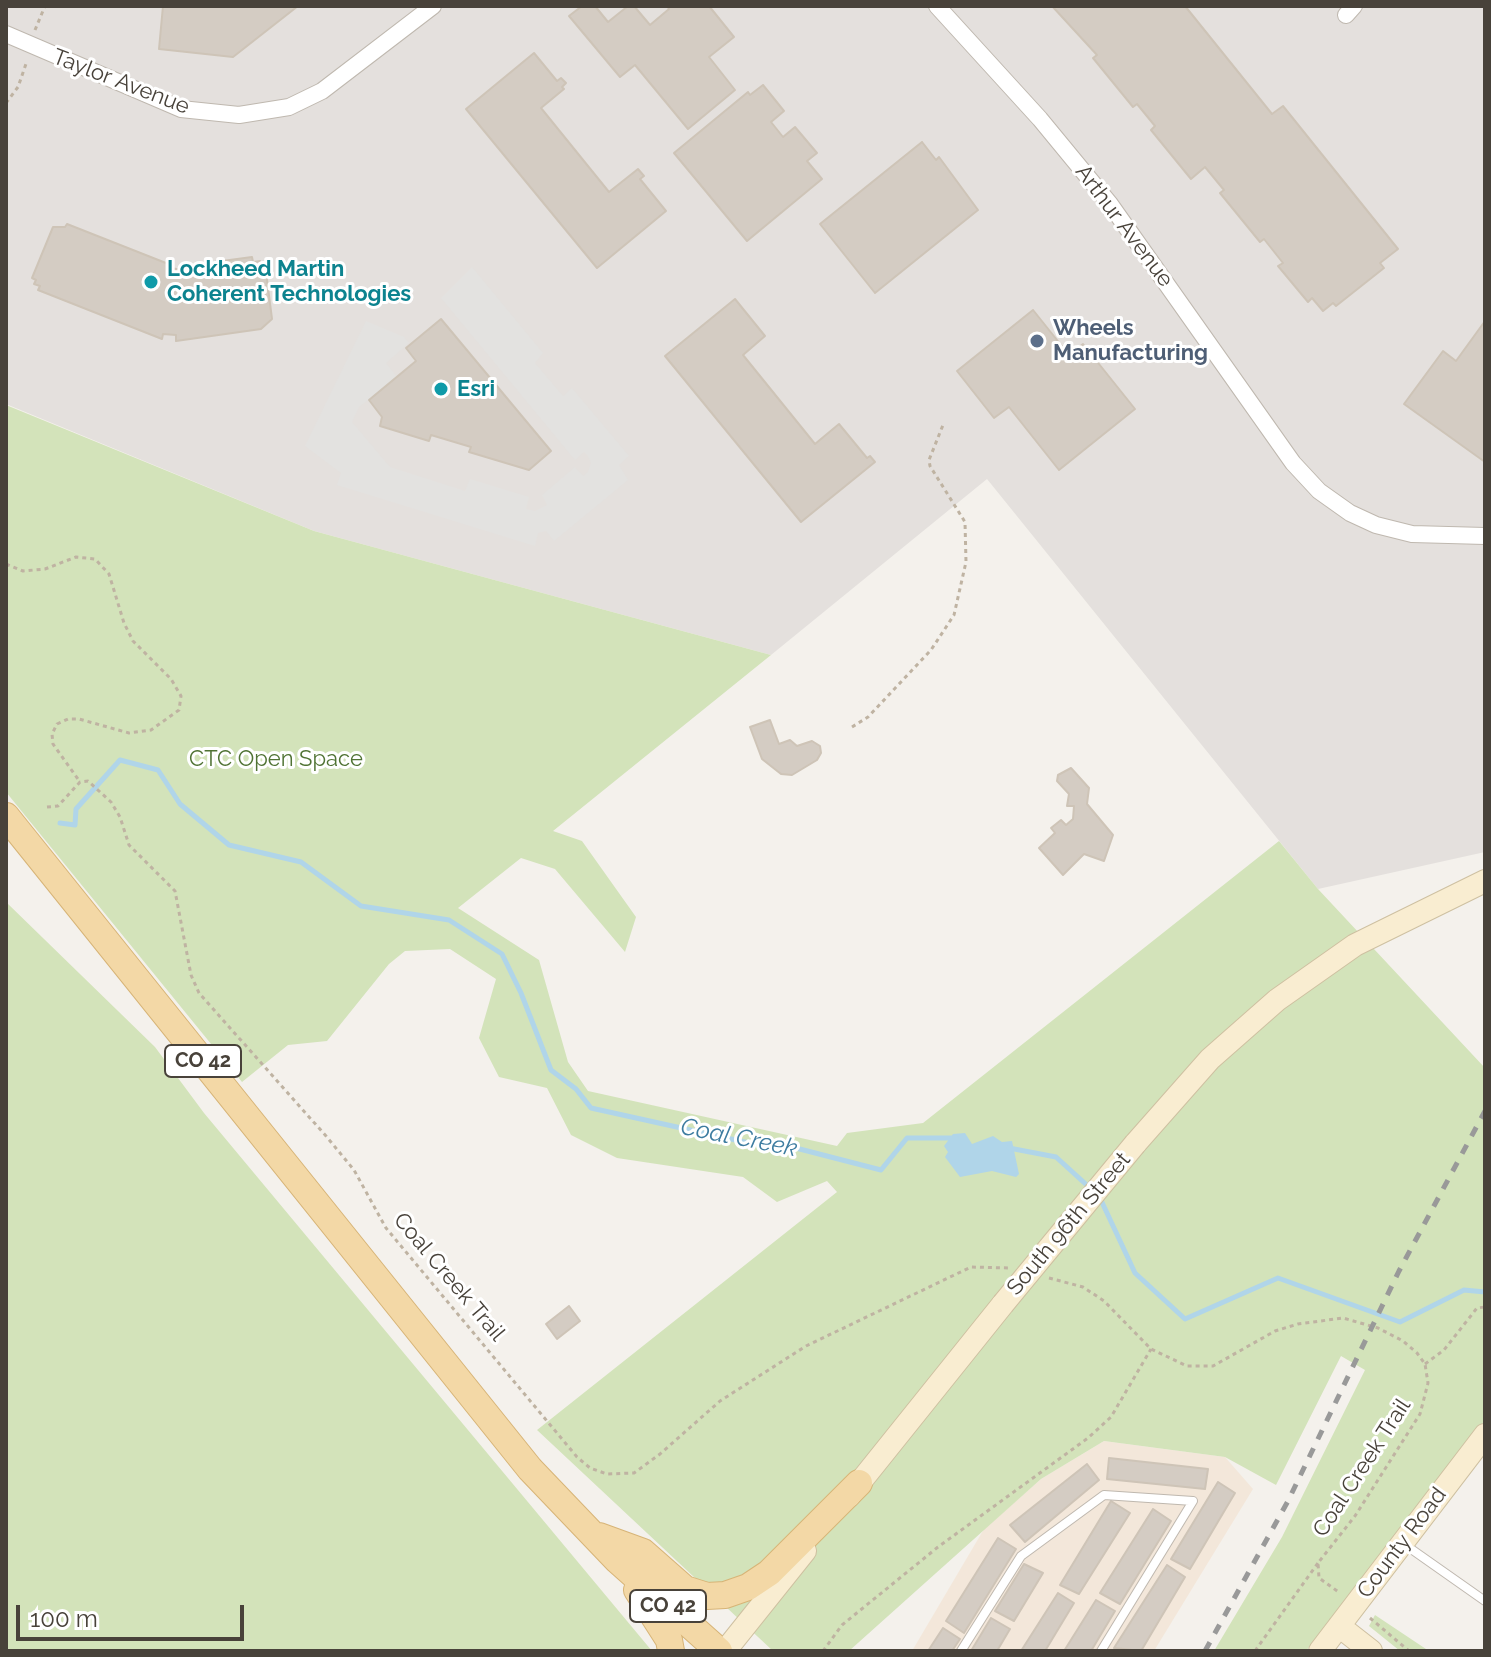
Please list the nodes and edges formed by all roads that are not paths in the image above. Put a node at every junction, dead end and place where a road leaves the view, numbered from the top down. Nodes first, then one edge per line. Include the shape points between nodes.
1 (433, 6) edge
2 (937, 6) edge
3 (6, 34) edge
4 (1485, 536) edge
5 (6, 816) edge
6 (1485, 881) edge
7 (1485, 1435) edge
8 (859, 1483) junction
9 (588, 1532) junction
10 (1403, 1542) junction
11 (617, 1560) junction
12 (1485, 1601) edge
13 (1339, 1626) junction
14 (671, 1651) edge
15 (719, 1651) edge
16 (725, 1651) edge
17 (961, 1651) edge
18 (1101, 1651) edge
19 (1320, 1651) edge
20 (1371, 1651) edge

1 - 3 street, Taylor Avenue via 322,91 289,107 239,115 181,109
2 - 4 street, Arthur Avenue via 1123,221 1293,463 1319,491 1376,525 1412,534
5 - 9 main road, CO 42 via 485,1415
6 - 8 main road, South 96th Street, bridge via 1355,945 1277,1000 1210,1059
7 - 10 main road, County Road
8 - 9 main road via 769,1573 725,1595 685,1589 643,1552
8 - 16 main road, South 96th Street
9 - 11 main road, CO 42
10 - 12 lane
10 - 13 main road, County Road
11 - 14 main road
11 - 15 main road, CO 42
13 - 19 main road, County Road
13 - 20 main road
17 - 18 lane via 1021,1556 1104,1495 1193,1501

